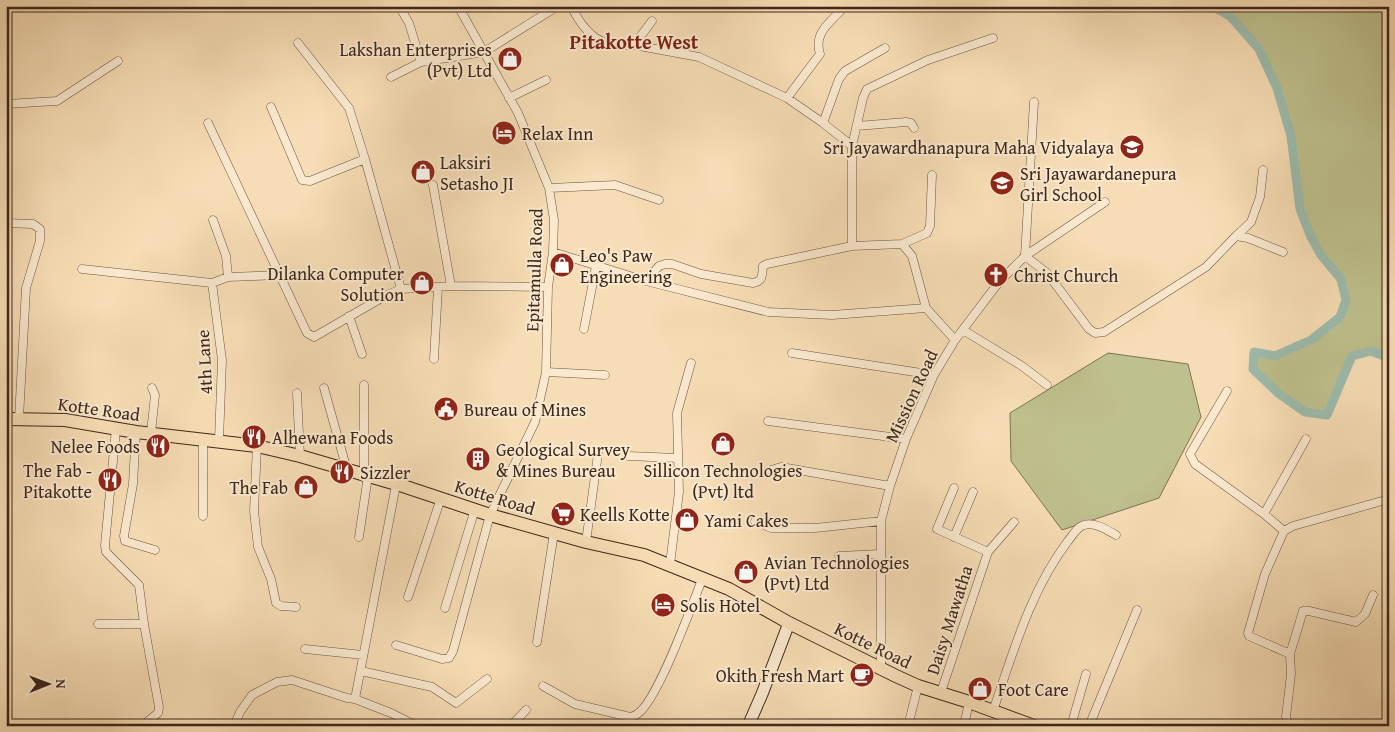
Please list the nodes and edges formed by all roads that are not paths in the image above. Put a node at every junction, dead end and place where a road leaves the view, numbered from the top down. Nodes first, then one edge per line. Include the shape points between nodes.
1 (399, 6) edge
2 (458, 6) edge
3 (558, 6) edge
4 (572, 6) edge
5 (845, 6) edge
6 (652, 21) dead end
7 (993, 38) dead end
8 (298, 43) dead end
9 (634, 45) junction
10 (885, 48) dead end
11 (484, 52) junction
12 (118, 60) dead end
13 (421, 62) junction
14 (391, 77) dead end
15 (546, 80) dead end
16 (509, 98) junction
17 (786, 98) junction
18 (1034, 102) dead end
19 (6, 104) edge
20 (271, 106) dead end
21 (208, 122) dead end
22 (823, 123) junction
23 (857, 126) junction
24 (914, 128) dead end
25 (852, 146) junction
26 (365, 159) junction
27 (1264, 170) dead end
28 (6, 173) edge
29 (932, 175) dead end
30 (6, 179) edge
31 (433, 185) dead end
32 (549, 188) junction
33 (660, 200) dead end
34 (1105, 202) dead end
35 (213, 220) dead end
36 (6, 223) edge
37 (1236, 236) junction
38 (902, 244) junction
39 (852, 246) junction
40 (553, 252) junction
41 (1283, 252) dead end
42 (1025, 256) junction
43 (596, 266) junction
44 (82, 269) dead end
45 (278, 274) junction
46 (228, 277) junction
47 (646, 280) junction
48 (212, 283) junction
49 (450, 286) junction
50 (438, 287) junction
51 (548, 287) junction
52 (401, 289) junction
53 (926, 308) junction
54 (349, 316) junction
55 (584, 329) dead end
56 (963, 330) junction
57 (955, 340) junction
58 (792, 353) dead end
59 (362, 354) dead end
60 (434, 359) dead end
61 (691, 363) dead end
62 (546, 372) junction
63 (605, 375) dead end
64 (934, 375) junction
65 (364, 385) dead end
66 (1047, 385) dead end
67 (152, 388) dead end
68 (324, 388) dead end
69 (1226, 391) dead end
70 (297, 393) dead end
71 (12, 418) edge
72 (768, 421) dead end
73 (116, 429) junction
74 (136, 432) junction
75 (151, 434) junction
76 (1306, 439) dead end
77 (204, 440) junction
78 (219, 440) junction
79 (906, 440) junction
80 (257, 446) junction
81 (598, 454) dead end
82 (300, 456) junction
83 (628, 456) dead end
84 (677, 458) junction
85 (347, 470) junction
86 (762, 474) dead end
87 (366, 475) junction
88 (396, 485) junction
89 (890, 486) junction
90 (954, 488) dead end
91 (973, 492) dead end
92 (441, 498) junction
93 (1389, 499) edge
94 (475, 509) junction
95 (1264, 514) junction
96 (490, 515) junction
97 (203, 516) dead end
98 (755, 521) dead end
99 (881, 521) junction
100 (1014, 522) dead end
101 (1284, 531) junction
102 (554, 532) junction
103 (1116, 535) dead end
104 (359, 537) dead end
105 (954, 537) junction
106 (586, 542) junction
107 (155, 550) dead end
108 (988, 552) junction
109 (881, 554) junction
110 (839, 556) dead end
111 (670, 564) junction
112 (703, 577) junction
113 (1373, 595) dead end
114 (408, 597) dead end
115 (296, 607) dead end
116 (445, 608) dead end
117 (1137, 610) dead end
118 (789, 623) junction
119 (98, 624) dead end
120 (144, 624) junction
121 (537, 642) dead end
122 (396, 645) dead end
123 (305, 649) dead end
124 (1290, 654) junction
125 (363, 656) junction
126 (882, 669) junction
127 (361, 671) junction
128 (1086, 674) dead end
129 (487, 678) dead end
130 (543, 686) dead end
131 (918, 686) junction
132 (941, 692) junction
133 (355, 700) junction
134 (969, 702) junction
135 (526, 710) dead end
136 (993, 711) junction
137 (6, 714) edge
138 (513, 725) edge
139 (9, 726) edge
140 (149, 726) edge
141 (234, 726) edge
142 (417, 726) edge
143 (748, 726) edge
144 (908, 726) edge
145 (964, 726) edge
146 (1034, 726) edge
147 (1071, 726) edge
148 (1089, 726) edge
149 (1289, 726) edge

1 - 13 street via 409,23
2 - 11 street, Epitamulla Road
3 - 11 street
4 - 9 street via 580,24 591,36 605,43
5 - 17 street via 819,35 820,54
6 - 9 street
7 - 23 street via 928,60 867,89
8 - 26 street via 349,108
9 - 17 street via 699,57
10 - 22 street via 844,71
11 - 13 street
11 - 16 street, Epitamulla Road
12 - 19 street via 57,101
13 - 14 street
15 - 16 street
16 - 32 street, Epitamulla Road via 518,112
17 - 22 street
18 - 42 street
20 - 26 street via 302,180 310,181
21 - 45 street
22 - 25 street
23 - 24 street via 906,122
23 - 25 street
25 - 39 street
26 - 52 street
27 - 37 street via 1260,197 1250,222
28 - 30 street
29 - 38 street via 927,233
31 - 49 street
32 - 33 street via 615,185
32 - 40 street, Epitamulla Road via 554,220
34 - 42 street, Mission Road
35 - 46 street via 226,256
36 - 71 street via 33,224 40,229 40,241 26,288
37 - 41 street
37 - 42 street via 1206,266 1104,332 1095,333 1089,330 1047,273
38 - 39 street
38 - 53 street via 912,256
39 - 47 street via 767,264 763,266 761,279 752,284 701,274 672,264 659,266
40 - 43 street
40 - 51 street, Epitamulla Road
42 - 56 street, Mission Road via 999,282
43 - 47 street
43 - 55 street
44 - 48 street
45 - 46 street
45 - 54 street via 307,333 314,336
46 - 48 street
47 - 53 street via 768,312 832,315
48 - 78 street, 4th Lane via 222,360
49 - 50 street
49 - 51 street
50 - 52 street
50 - 60 street
51 - 62 street, Epitamulla Road
52 - 54 street
53 - 57 street
54 - 59 street
56 - 57 street, Mission Road
56 - 66 street
57 - 64 street, Mission Road
58 - 64 street
61 - 84 street via 677,413
62 - 63 street
62 - 96 street, Epitamulla Road via 535,422
64 - 79 street, Mission Road
65 - 87 street
67 - 75 street via 155,395
68 - 85 street
69 - 95 street via 1190,454 1195,464
70 - 82 street
71 - 73 main road, Kotte Road via 65,420
72 - 79 street
73 - 74 main road, Kotte Road
73 - 120 street via 106,552 139,586
74 - 75 main road, Kotte Road
74 - 107 street via 133,484 124,536 130,544
75 - 77 main road, Kotte Road
76 - 95 street
77 - 78 main road, Kotte Road
77 - 97 street
78 - 80 main road, Kotte Road
79 - 89 street, Mission Road
80 - 82 main road, Kotte Road
80 - 115 street via 254,511 258,547 271,579 276,603
81 - 106 street
82 - 85 main road, Kotte Road
83 - 84 street
84 - 111 street via 679,492
85 - 87 main road, Kotte Road
86 - 89 street via 781,467
87 - 88 main road, Kotte Road
87 - 104 street
88 - 92 main road, Kotte Road
88 - 125 street
89 - 99 street, Mission Road
90 - 105 street, Daisy Mawatha via 937,529
91 - 105 street
92 - 94 main road, Kotte Road
92 - 114 street
93 - 101 street
94 - 96 main road, Kotte Road
94 - 116 street
95 - 101 street
96 - 102 main road, Kotte Road
96 - 122 street, Epitamulla Road via 449,658 442,659
98 - 99 street via 771,528 815,528
99 - 109 street, Mission Road
100 - 108 street
101 - 124 street via 1265,574 1248,633
102 - 106 main road, Kotte Road
102 - 121 street
103 - 136 street via 1096,525 1084,525 1060,551 1020,631
105 - 108 street, Daisy Mawatha
106 - 111 main road, Kotte Road
108 - 132 street, Daisy Mawatha
109 - 110 street
109 - 126 street, Mission Road
111 - 112 main road, Kotte Road
112 - 118 main road, Kotte Road
112 - 130 street via 680,637 639,714 630,717 575,704
113 - 124 street via 1364,614 1356,622 1303,611
117 - 148 street
118 - 126 main road, Kotte Road
118 - 143 street
119 - 120 street
120 - 140 street via 159,707 158,713 148,721
123 - 125 street
124 - 149 street via 1286,717
125 - 127 street
126 - 131 main road, Kotte Road
127 - 129 street via 432,687 456,703
127 - 133 street
128 - 147 street
131 - 132 main road, Kotte Road
131 - 144 street
132 - 134 main road, Kotte Road
133 - 141 street via 292,680 277,682 252,696
133 - 142 street
134 - 136 main road, Kotte Road
134 - 145 street
135 - 138 street
136 - 146 main road, Kotte Road
137 - 139 street

